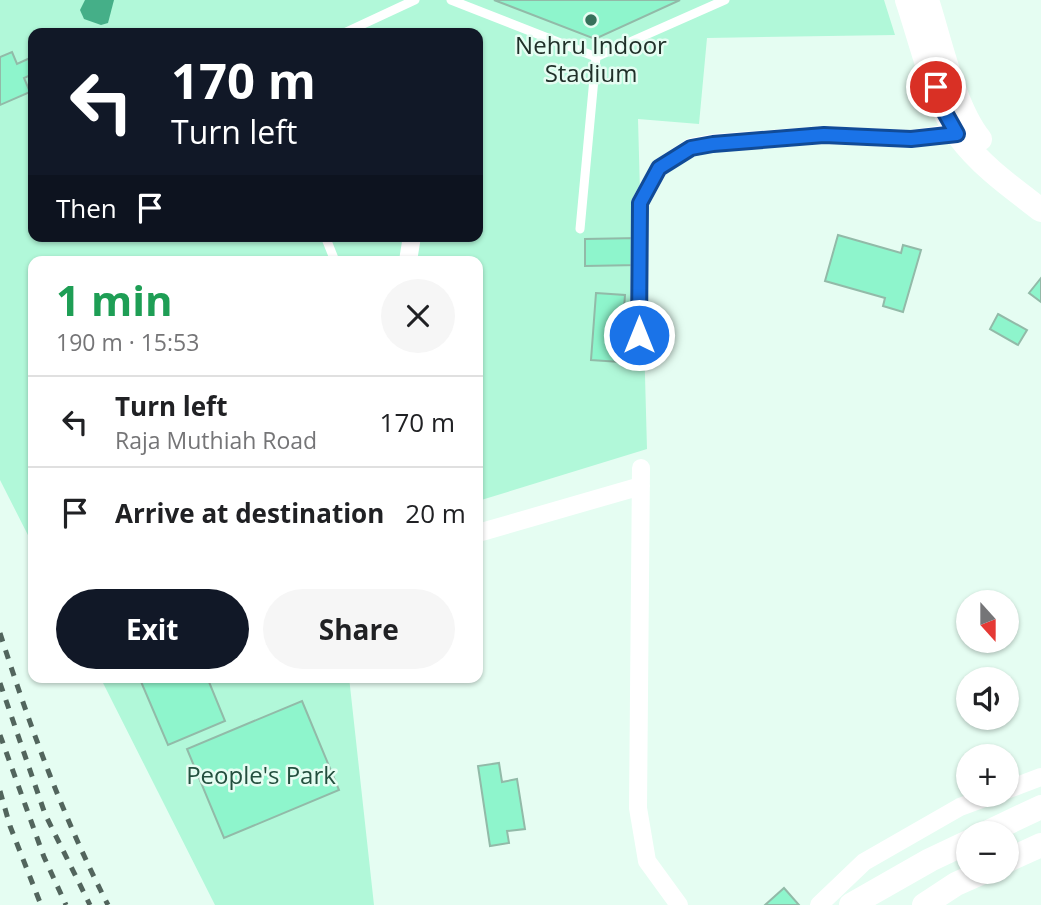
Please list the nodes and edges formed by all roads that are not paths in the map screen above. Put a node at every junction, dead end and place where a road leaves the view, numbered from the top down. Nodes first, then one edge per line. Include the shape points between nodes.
1 (415, 0) edge
2 (451, 0) edge
3 (725, 0) edge
4 (907, 0) edge
5 (927, 0) edge
6 (355, 28) edge
7 (596, 57) junction
8 (965, 131) junction
9 (1041, 189) edge
10 (1041, 210) edge
11 (580, 229) dead end
12 (639, 335) dead end
13 (483, 531) edge
14 (1041, 778) edge
15 (1019, 786) edge
16 (960, 807) edge
17 (1041, 807) edge
18 (1011, 821) edge
19 (956, 848) edge
20 (956, 884) edge
21 (679, 905) edge
22 (819, 905) edge
23 (850, 905) edge
24 (923, 905) edge

1 - 6 lane
2 - 7 lane
3 - 7 lane
4 - 8 main road via 943,109
5 - 8 main road
7 - 11 lane
8 - 9 main road via 999,162
8 - 10 main road via 977,158
8 - 12 street via 911,139 824,135 713,144 680,154 659,168 640,203
13 - 21 street via 641,477 638,808 647,861
14 - 15 street
16 - 22 street via 864,863
17 - 18 main road
19 - 23 main road
20 - 24 main road

